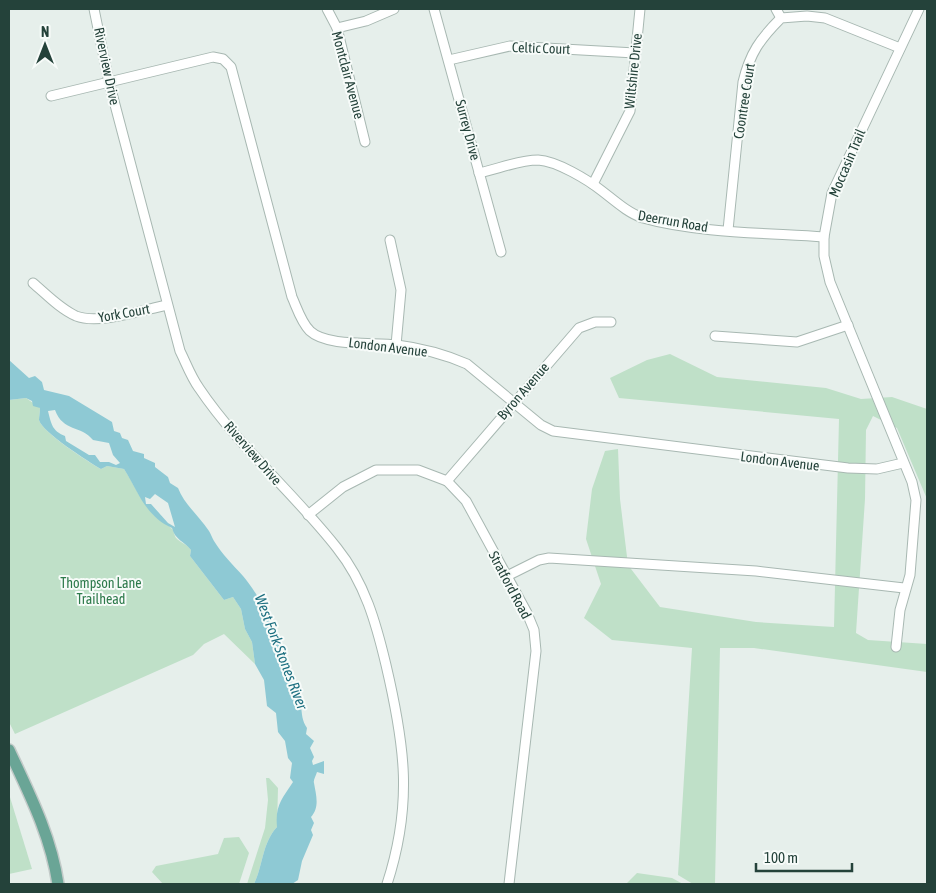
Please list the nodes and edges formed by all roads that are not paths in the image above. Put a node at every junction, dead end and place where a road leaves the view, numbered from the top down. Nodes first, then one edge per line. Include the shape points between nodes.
1 (94, 9) edge
2 (327, 9) edge
3 (394, 9) edge
4 (434, 9) edge
5 (640, 9) edge
6 (776, 9) edge
7 (919, 9) edge
8 (781, 18) junction
9 (337, 28) junction
10 (900, 48) junction
11 (635, 53) junction
12 (449, 60) junction
13 (109, 82) junction
14 (51, 96) dead end
15 (365, 142) dead end
16 (479, 173) junction
17 (593, 184) junction
18 (728, 230) junction
19 (824, 236) junction
20 (390, 240) dead end
21 (501, 252) dead end
22 (33, 283) dead end
23 (167, 305) junction
24 (610, 322) dead end
25 (848, 325) junction
26 (715, 336) dead end
27 (396, 345) junction
28 (512, 402) junction
29 (904, 464) junction
30 (447, 481) junction
31 (308, 515) junction
32 (505, 576) junction
33 (904, 588) junction
34 (896, 647) dead end
35 (9, 750) edge
36 (58, 884) edge
37 (387, 884) edge
38 (509, 884) edge

1 - 13 street, Riverview Drive
2 - 9 street, Montclair Avenue
3 - 9 street via 366,21
4 - 12 street, Surrey Drive
5 - 11 street, Wiltshire Drive
6 - 8 street
7 - 10 street, Moccasin Trail
8 - 10 street via 825,18
8 - 18 street, Coontree Court via 762,37 748,60
9 - 15 street, Montclair Avenue
10 - 19 street, Moccasin Trail via 832,193
11 - 12 street, Celtic Court via 510,46
11 - 17 street, Wiltshire Drive via 630,110
12 - 16 street, Surrey Drive
13 - 14 street, London Avenue
13 - 23 street, Riverview Drive
13 - 27 street, London Avenue via 213,57 223,59 230,67 292,297 302,319 311,332 322,337
16 - 17 street, Deerrun Road via 538,160 549,162
16 - 21 street, Surrey Drive
17 - 18 street, Deerrun Road via 633,214 672,224
18 - 19 street, Deerrun Road
19 - 25 street, Moccasin Trail via 824,256 830,282
20 - 27 street via 401,290
22 - 23 street, York Court via 77,316 97,320
23 - 31 street, Riverview Drive via 180,351 198,387
24 - 28 street, Byron Avenue via 595,322 579,328
25 - 26 street via 798,342
25 - 29 street, Moccasin Trail
27 - 28 street, London Avenue via 432,351 467,364
28 - 29 street, London Avenue via 541,425 561,432 839,467 877,469
28 - 30 street, Byron Avenue
29 - 33 street, Moccasin Trail via 916,500 910,576
30 - 31 street, Stratford Road via 418,470 376,470 343,488
30 - 32 street, Stratford Road via 466,501
31 - 37 street, Riverview Drive via 337,548 367,597 400,724 405,768 402,820 396,857
32 - 33 street via 549,558 756,571
32 - 38 street, Stratford Road via 527,613 534,630 536,651
33 - 34 street, Moccasin Trail
35 - 36 main road via 39,813

